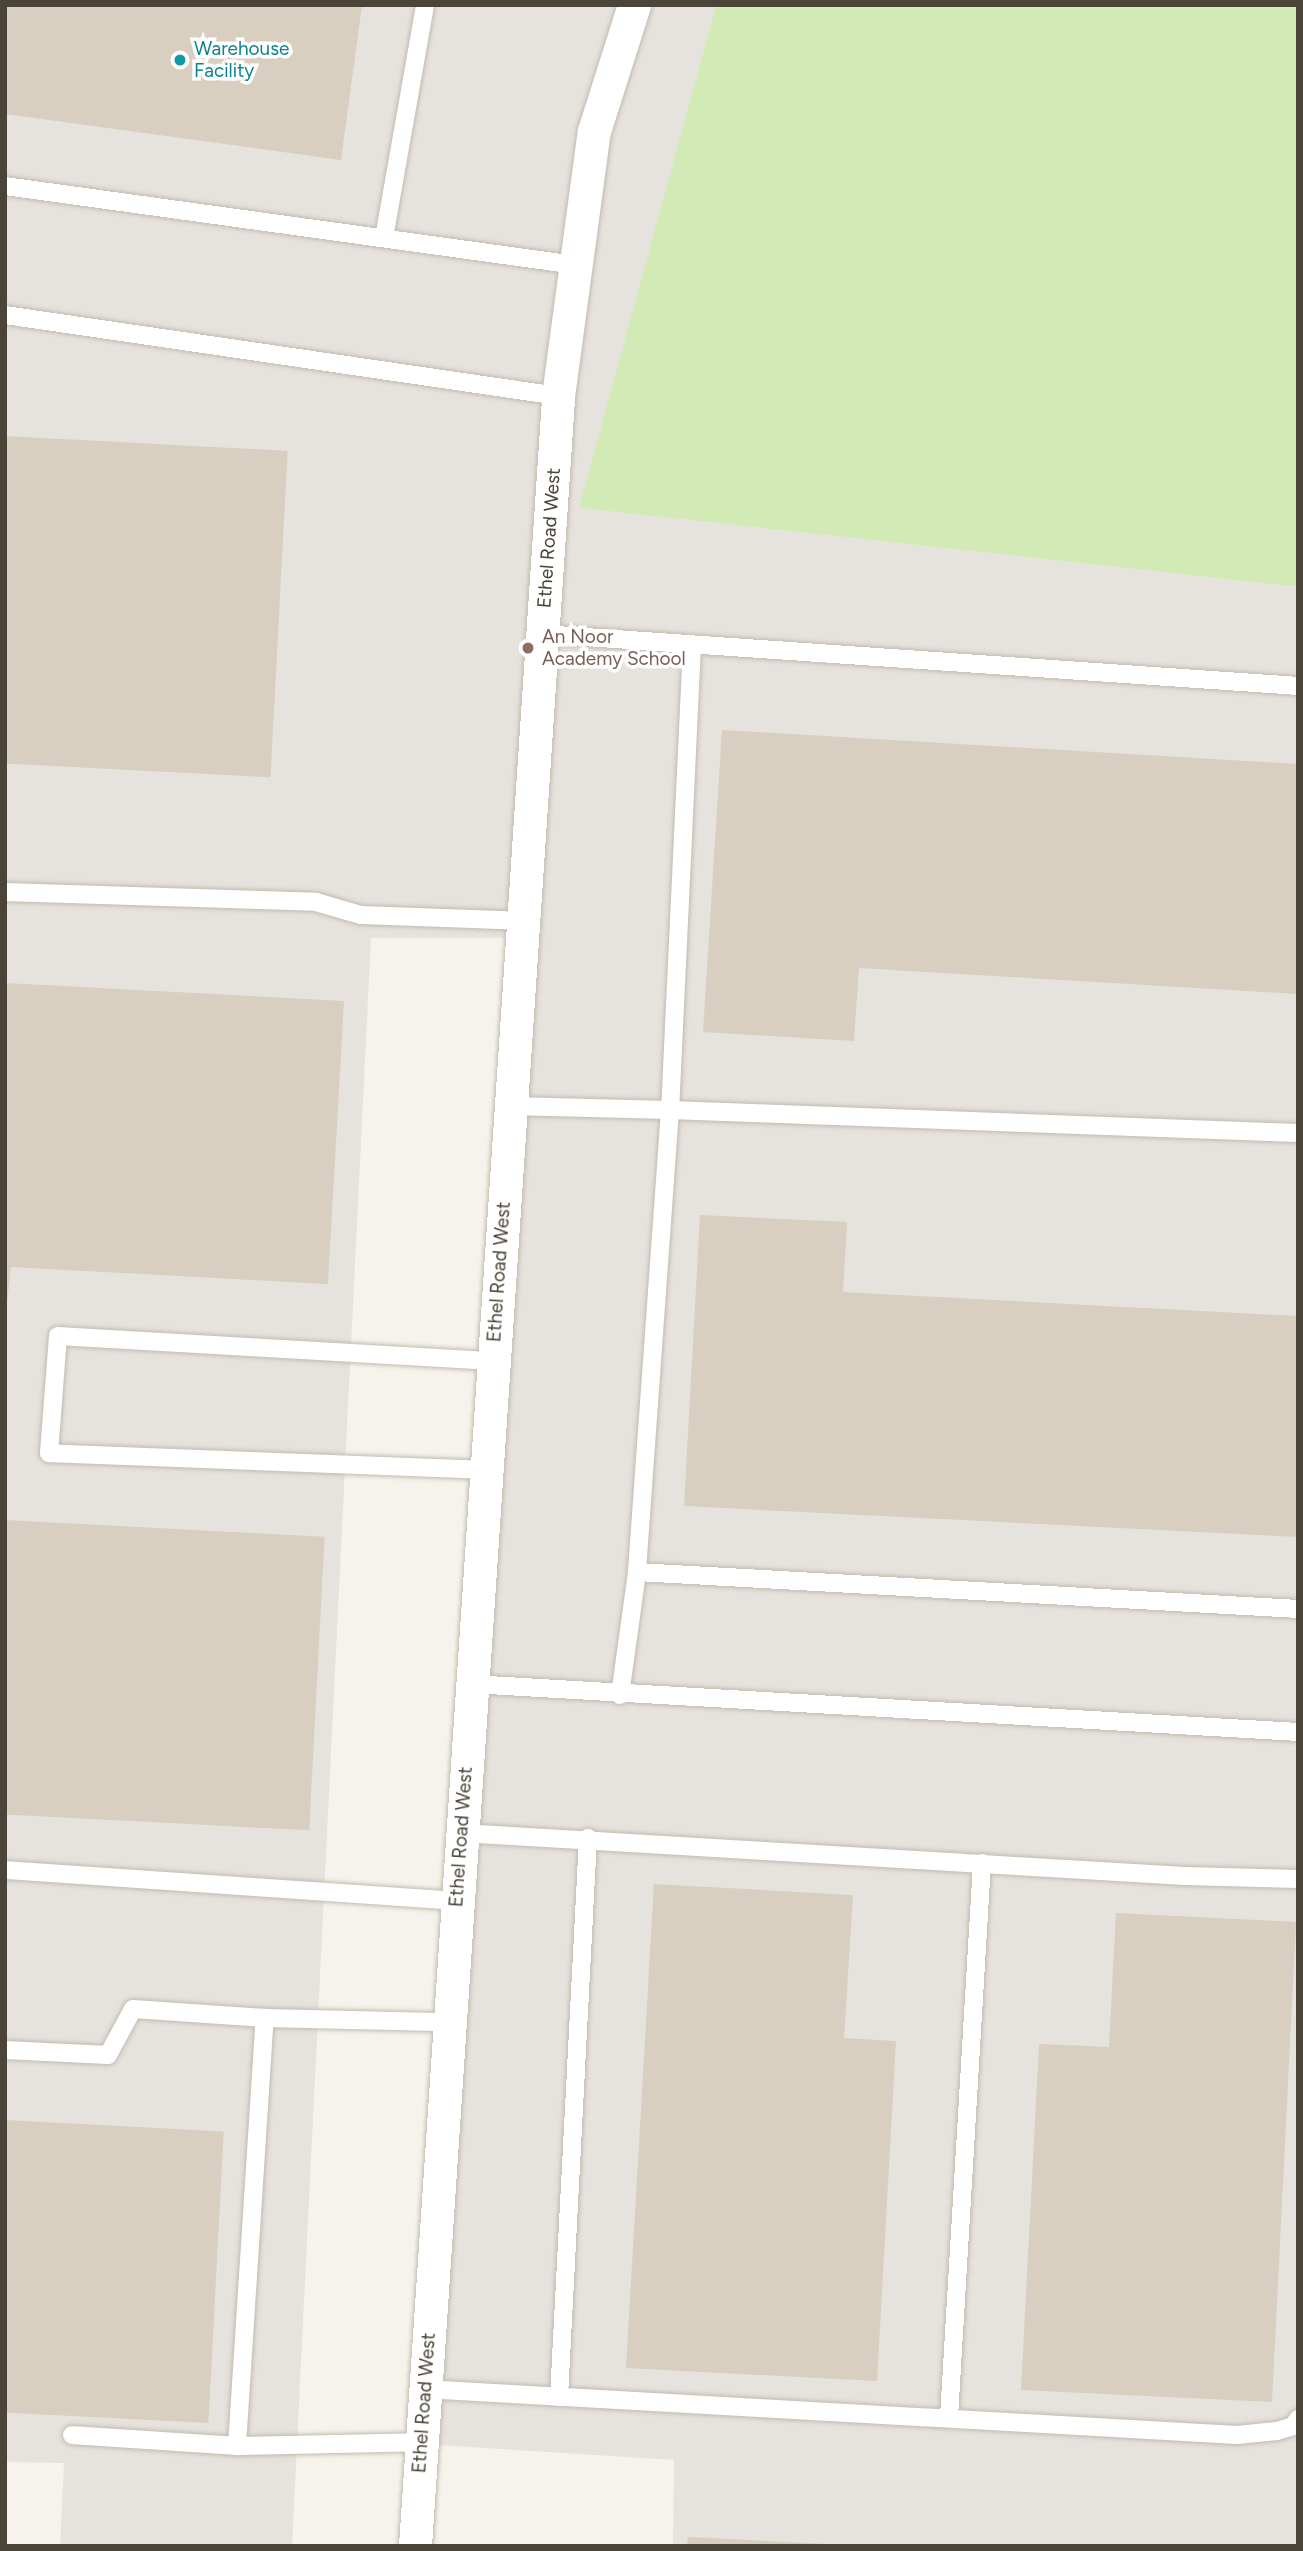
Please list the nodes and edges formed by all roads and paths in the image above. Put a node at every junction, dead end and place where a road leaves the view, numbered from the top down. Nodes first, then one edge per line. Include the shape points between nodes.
1 (425, 5) edge
2 (634, 5) edge
3 (5, 186) edge
4 (384, 238) junction
5 (576, 265) junction
6 (5, 315) edge
7 (558, 396) junction
8 (542, 634) junction
9 (692, 645) junction
10 (1298, 686) edge
11 (5, 892) edge
12 (523, 922) junction
13 (510, 1106) junction
14 (670, 1110) junction
15 (1298, 1133) edge
16 (493, 1361) junction
17 (486, 1470) junction
18 (637, 1572) junction
19 (1298, 1609) edge
20 (471, 1684) junction
21 (620, 1695) junction
22 (1298, 1732) edge
23 (461, 1833) junction
24 (588, 1838) junction
25 (982, 1863) junction
26 (5, 1870) edge
27 (1298, 1879) edge
28 (457, 1901) junction
29 (265, 2018) junction
30 (448, 2022) junction
31 (5, 2050) edge
32 (424, 2389) junction
33 (559, 2397) junction
34 (949, 2417) junction
35 (1298, 2418) edge
36 (72, 2435) dead end
37 (421, 2442) junction
38 (237, 2445) junction
39 (415, 2546) edge

1 - 4 lane
2 - 5 street, Ethel Road West via 594,131
3 - 4 lane
4 - 5 lane
5 - 7 street, Ethel Road West
6 - 7 lane
7 - 8 street, Ethel Road West
8 - 9 lane
8 - 12 street, Ethel Road West
9 - 10 lane
9 - 14 lane
11 - 12 lane via 316,902 361,915
12 - 13 street, Ethel Road West
13 - 14 lane
13 - 16 street, Ethel Road West
14 - 15 lane
14 - 18 lane
16 - 17 street, Ethel Road West
16 - 17 lane via 58,1336 49,1453
17 - 20 street, Ethel Road West
18 - 19 lane
18 - 21 lane
20 - 21 lane
20 - 23 street, Ethel Road West
21 - 22 lane
23 - 24 lane
23 - 28 street, Ethel Road West
24 - 25 lane
24 - 33 lane
25 - 27 lane
25 - 34 lane
26 - 28 lane
28 - 30 street, Ethel Road West
29 - 30 lane
29 - 31 lane via 133,2009 108,2055
29 - 38 lane
30 - 32 street, Ethel Road West
32 - 33 lane
32 - 37 street, Ethel Road West
33 - 34 lane
34 - 35 lane via 1237,2435 1277,2431 1293,2426
36 - 38 lane
37 - 38 lane
37 - 39 street, Ethel Road West

